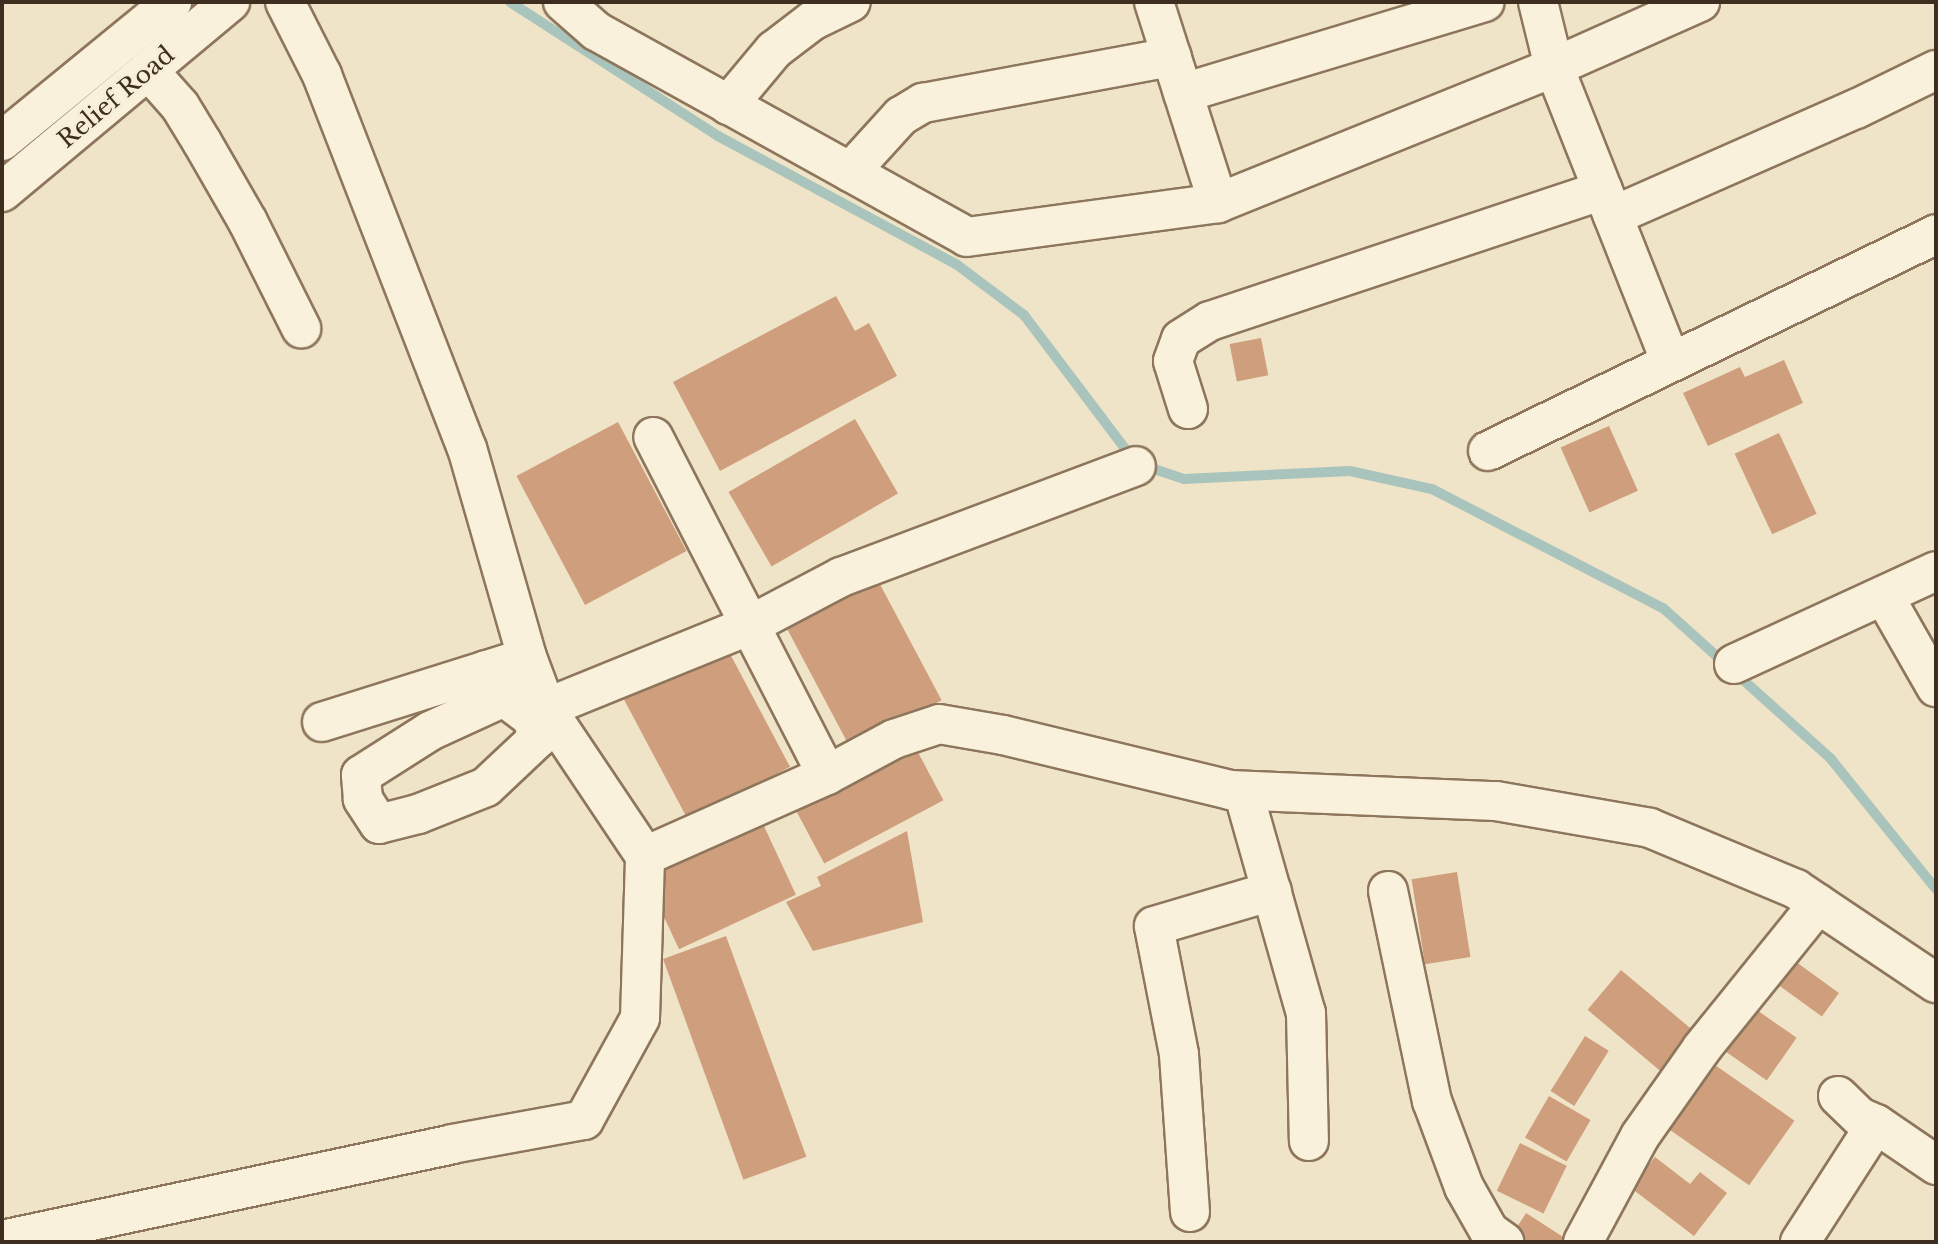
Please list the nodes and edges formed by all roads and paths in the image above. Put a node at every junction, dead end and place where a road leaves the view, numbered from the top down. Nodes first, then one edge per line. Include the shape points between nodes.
1 (172, 2) edge
2 (230, 2) edge
3 (285, 2) edge
4 (564, 2) edge
5 (851, 2) edge
6 (1154, 2) edge
7 (1485, 2) edge
8 (1538, 2) edge
9 (1700, 2) edge
10 (1554, 66) junction
11 (148, 70) junction
12 (1936, 70) edge
13 (1177, 75) junction
14 (729, 105) junction
15 (2, 141) edge
16 (850, 172) junction
17 (2, 192) edge
18 (1218, 203) junction
19 (1608, 203) junction
20 (1936, 233) edge
21 (301, 328) dead end
22 (1671, 362) junction
23 (1188, 409) dead end
24 (653, 437) dead end
25 (1488, 451) dead end
26 (1136, 466) dead end
27 (1936, 571) edge
28 (1884, 596) junction
29 (750, 625) junction
30 (527, 657) junction
31 (1734, 664) dead end
32 (1936, 687) edge
33 (546, 708) junction
34 (322, 722) dead end
35 (827, 775) junction
36 (1243, 791) junction
37 (645, 856) junction
38 (1272, 891) junction
39 (1388, 891) dead end
40 (1818, 904) junction
41 (1936, 984) edge
42 (1838, 1096) dead end
43 (1877, 1124) junction
44 (1309, 1141) dead end
45 (1936, 1165) edge
46 (1190, 1212) dead end
47 (2, 1240) edge
48 (1504, 1242) edge
49 (1583, 1242) edge
50 (1800, 1242) edge

1 - 15 street, Relief Road
2 - 11 street, Relief Road
3 - 30 street via 322,75 467,448
4 - 14 street via 596,31
5 - 14 street via 812,21 774,50
6 - 13 street
7 - 13 street
8 - 10 street
9 - 10 street
10 - 18 street
10 - 19 street
11 - 17 street, Relief Road
11 - 21 street via 180,106 202,142
12 - 19 street via 1856,109
13 - 16 street via 923,103 901,116
13 - 18 street
14 - 16 street
16 - 18 street via 967,237
19 - 22 street
19 - 23 street via 1210,321 1181,339 1173,361
20 - 22 street
22 - 25 street
24 - 29 street
26 - 29 street via 841,577
27 - 28 street
28 - 31 street
28 - 32 street
29 - 33 street
29 - 35 street
30 - 33 street
30 - 34 street via 495,684
33 - 37 street
35 - 36 street via 894,739 939,724
35 - 37 street
36 - 38 street
36 - 40 street via 1496,801 1650,828 1796,889
37 - 47 street via 640,1018 584,1120
38 - 44 street via 1306,1013
38 - 46 street via 1154,926 1179,1054
39 - 48 street via 1432,1101 1464,1187 1489,1231
40 - 41 street
40 - 49 street via 1702,1048 1640,1136
42 - 43 street via 1860,1117
43 - 45 street
43 - 50 street

